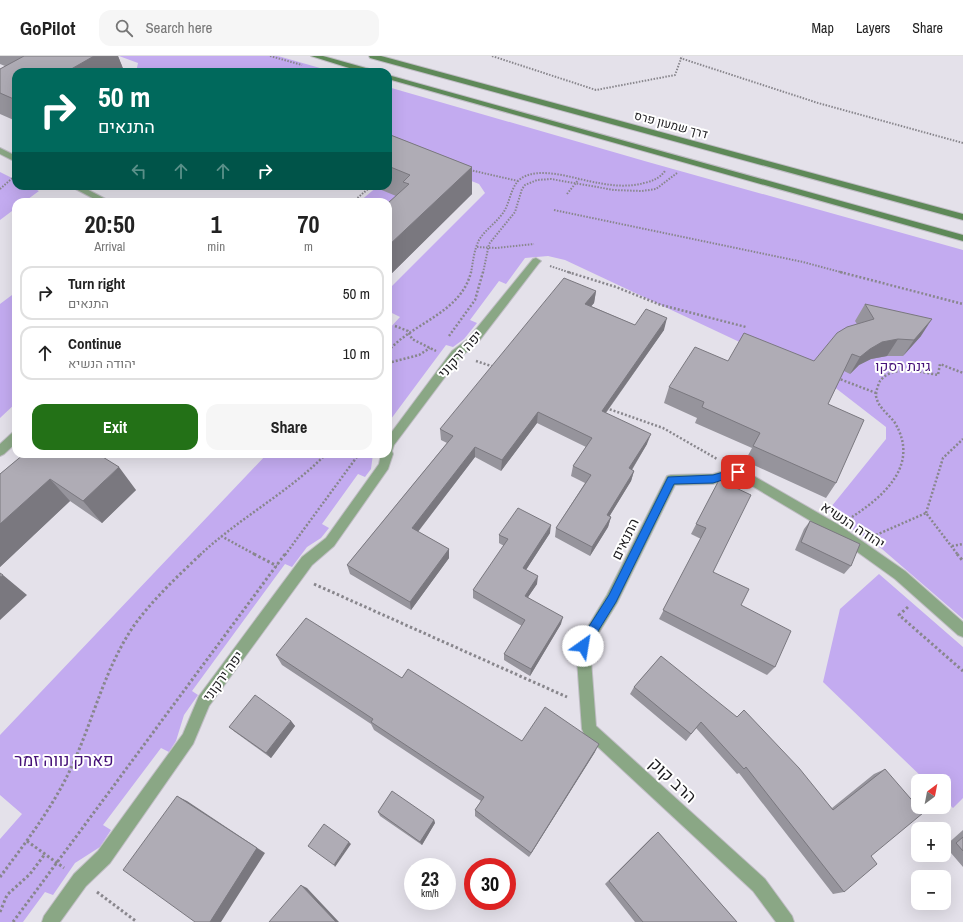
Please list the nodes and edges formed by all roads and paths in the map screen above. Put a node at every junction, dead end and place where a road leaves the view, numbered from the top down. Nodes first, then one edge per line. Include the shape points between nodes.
1 (270, 56) edge
2 (315, 56) edge
3 (373, 56) edge
4 (492, 56) edge
5 (681, 57) edge
6 (304, 66) dead end
7 (356, 68) edge
8 (392, 78) edge
9 (963, 144) edge
10 (0, 151) edge
11 (12, 157) edge
12 (466, 170) edge
13 (666, 170) dead end
14 (678, 173) dead end
15 (12, 178) edge
16 (579, 179) junction
17 (518, 181) junction
18 (576, 183) junction
19 (0, 189) edge
20 (82, 190) edge
21 (367, 190) edge
22 (567, 194) dead end
23 (100, 198) edge
24 (358, 198) edge
25 (554, 210) dead end
26 (963, 216) edge
27 (963, 238) edge
28 (534, 244) dead end
29 (477, 247) junction
30 (488, 248) junction
31 (536, 262) joint
32 (963, 304) edge
33 (395, 326) dead end
34 (746, 327) dead end
35 (408, 331) junction
36 (446, 338) dead end
37 (392, 345) edge
38 (430, 348) junction
39 (437, 351) dead end
40 (456, 354) junction
41 (392, 362) edge
42 (500, 370) edge
43 (963, 373) edge
44 (836, 378) edge
45 (876, 394) junction
46 (604, 407) edge
47 (963, 439) edge
48 (12, 440) edge
49 (392, 440) edge
50 (0, 451) edge
51 (322, 458) edge
52 (356, 458) edge
53 (386, 458) edge
54 (738, 472) junction
55 (926, 513) junction
56 (834, 529) junction
57 (221, 536) junction
58 (856, 544) junction
59 (963, 544) edge
60 (951, 546) junction
61 (963, 561) edge
62 (275, 566) junction
63 (296, 576) junction
64 (922, 594) junction
65 (963, 631) edge
66 (583, 646) joint
67 (963, 671) edge
68 (587, 707) junction
69 (27, 841) junction
70 (45, 854) junction
71 (57, 862) junction
72 (0, 877) edge
73 (80, 880) junction
74 (0, 912) edge
75 (13, 922) edge
76 (50, 922) edge
77 (137, 922) edge
78 (786, 922) edge

1 - 6 path
2 - 7 street
3 - 26 street, דרך שמעון פרס
4 - 5 path via 596,90 675,75
5 - 9 path via 818,103
8 - 27 street
10 - 11 street
12 - 17 path
13 - 16 path via 656,179 643,184 613,185
14 - 18 path via 656,189 642,191 614,190
15 - 19 path
16 - 17 path via 544,173 532,174
16 - 18 path
17 - 29 path via 514,185 506,208
18 - 22 path
18 - 30 path via 544,179 531,181 525,185 515,212
20 - 23 street
21 - 24 path
25 - 32 path via 803,262
28 - 30 path
29 - 30 path
29 - 35 path via 464,290 443,311
30 - 36 path via 482,282 475,300
31 - 34 path via 616,287 661,305
31 - 40 street, יפה ירקוני via 472,342
33 - 35 path
35 - 37 path
35 - 38 path via 412,339
38 - 39 path
38 - 41 path via 419,355
40 - 42 path
40 - 49 street, יפה ירקוני
43 - 45 path via 940,364 938,375 912,371 896,372 880,382
44 - 45 path
45 - 56 path via 883,410 900,433 903,451 900,472 893,483 866,508
46 - 54 path via 663,428
47 - 55 path via 943,458
48 - 50 street
51 - 57 path via 266,505
52 - 62 path
53 - 63 street, יפה ירקוני via 384,466 330,542 307,561
54 - 56 street, יהודה הנשיא
54 - 66 street, התנאים via 713,479 671,480 612,599
55 - 58 path
55 - 60 path
56 - 58 street, יהודה הנשיא
57 - 62 path
57 - 69 path via 166,589 133,627 115,657 71,768
58 - 64 street, יהודה הנשיא
59 - 60 path
60 - 61 path
62 - 63 path
62 - 71 path
63 - 68 path
63 - 73 street, יפה ירקוני via 204,701 184,746 104,857
64 - 65 street, יהודה הנשיא
64 - 67 path via 899,615
66 - 68 street, הרב קוק
68 - 78 street, הרב קוק via 589,729 759,885
69 - 70 path
69 - 72 path
70 - 71 path
70 - 74 path via 27,876 11,889
71 - 73 path
71 - 75 path
73 - 76 street, יפה ירקוני
73 - 77 path

